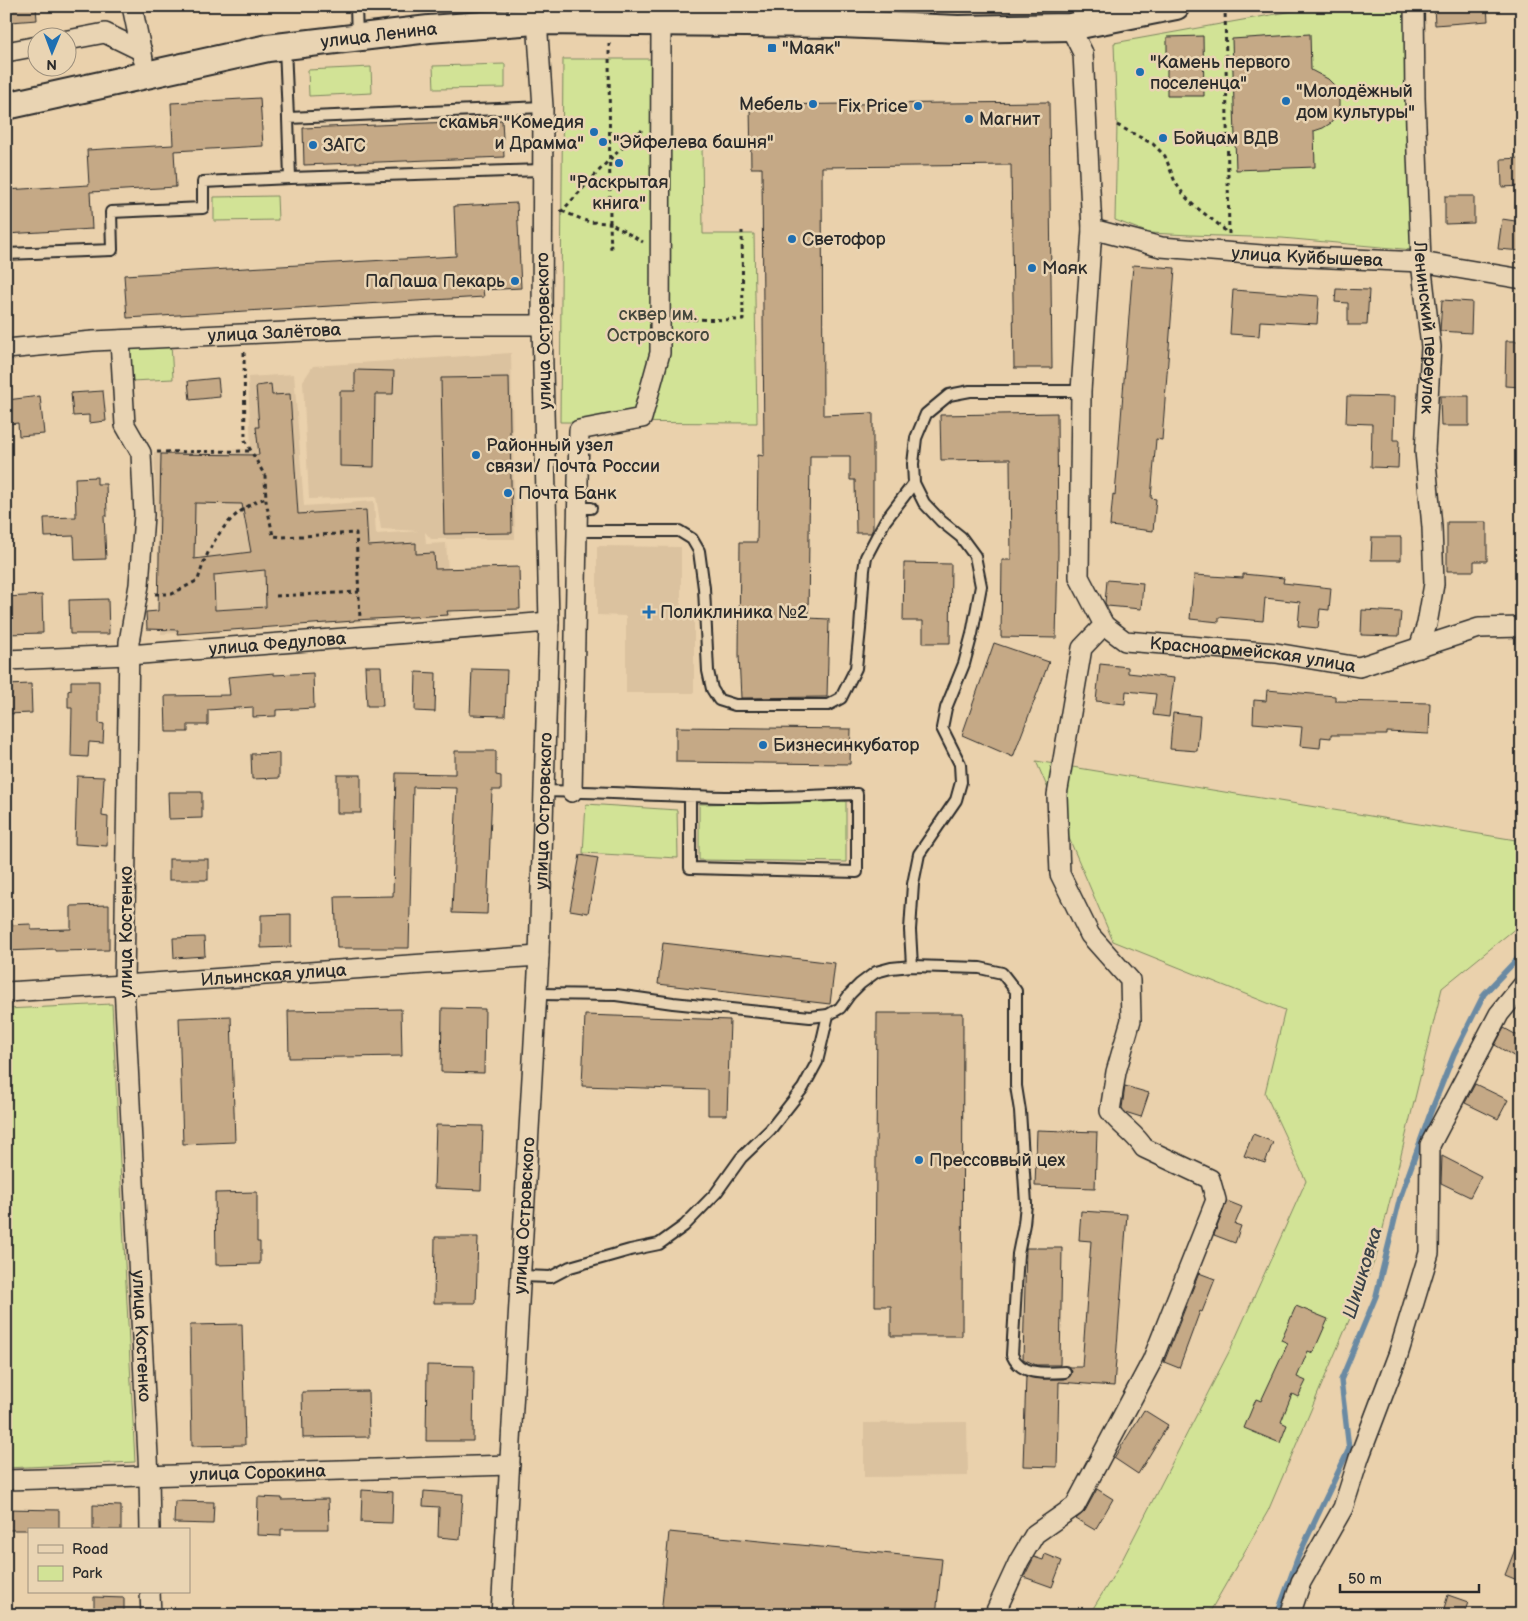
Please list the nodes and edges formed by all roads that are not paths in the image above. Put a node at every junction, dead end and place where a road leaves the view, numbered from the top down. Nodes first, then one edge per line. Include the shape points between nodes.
1 (132, 6) edge
2 (356, 6) edge
3 (1176, 6) edge
4 (1414, 6) edge
5 (536, 14) edge
6 (841, 15) edge
7 (661, 22) junction
8 (1070, 27) junction
9 (78, 38) edge
10 (357, 38) junction
11 (285, 46) junction
12 (28, 48) edge
13 (6, 52) edge
14 (144, 63) junction
15 (6, 106) edge
16 (543, 107) junction
17 (288, 118) junction
18 (543, 170) junction
19 (290, 178) junction
20 (1092, 229) junction
21 (6, 254) edge
22 (1421, 262) junction
23 (1522, 279) edge
24 (542, 325) junction
25 (120, 340) junction
26 (6, 349) edge
27 (1081, 392) junction
28 (914, 483) junction
29 (577, 531) junction
30 (549, 622) junction
31 (1104, 625) junction
32 (1522, 627) edge
33 (1420, 648) junction
34 (128, 655) junction
35 (6, 660) edge
36 (544, 791) junction
37 (572, 792) junction
38 (690, 796) junction
39 (539, 956) junction
40 (912, 966) junction
41 (124, 985) junction
42 (1522, 986) edge
43 (6, 992) edge
44 (537, 994) junction
45 (828, 1015) junction
46 (521, 1276) junction
47 (1065, 1372) dead end
48 (510, 1465) junction
49 (149, 1476) junction
50 (6, 1480) edge
51 (150, 1528) edge
52 (150, 1594) edge
53 (150, 1615) edge
54 (501, 1615) edge
55 (994, 1615) edge
56 (1290, 1615) edge

1 - 14 street
2 - 10 lane
3 - 8 main road, улица Ленина
4 - 22 street, Ленинский переулок
5 - 7 main road, улица Ленина via 609,22
5 - 10 main road, улица Ленина
5 - 16 street, улица Островского
6 - 7 main road, улица Ленина
6 - 8 main road, улица Ленина via 958,29
7 - 29 street via 660,353 642,418 579,430 584,508
8 - 20 street via 1083,53
9 - 14 street via 105,33
10 - 11 main road, улица Ленина
11 - 14 main road, улица Ленина
11 - 17 lane
12 - 13 street
14 - 15 main road, улица Ленина
16 - 17 lane
16 - 18 street, улица Островского
17 - 19 lane
18 - 19 lane
18 - 24 street, улица Островского
19 - 21 lane via 204,182 203,208 111,212 112,250
20 - 22 street, улица Куйбышева via 1161,247
20 - 27 street
22 - 23 street, улица Куйбышева
22 - 33 street, Ленинский переулок via 1431,347 1425,450 1434,584
24 - 25 street, улица Залётова via 434,325
24 - 30 street, улица Островского
25 - 26 street, улица Залётова
25 - 34 street, улица Костенко via 125,425 141,452 144,515
27 - 28 lane via 970,391 949,395 926,414 916,438
27 - 31 street via 1079,578
28 - 29 lane via 885,521 866,557 856,668 841,698 828,705 735,705 719,700 712,689 708,671 700,551 692,539 679,531
28 - 40 lane via 924,503 975,556 980,586 964,664 946,708 942,728 960,764 960,782 956,800 919,854 910,930
29 - 37 street
30 - 34 street, улица Федулова
30 - 36 street, улица Островского
31 - 33 street, Красноармейская улица via 1125,641 1276,653 1359,667
31 - 55 street via 1082,648 1057,795 1060,874 1090,935 1130,980 1131,1020 1116,1072 1110,1111 1144,1148 1210,1178 1216,1200 1152,1361 1074,1506 1035,1534
32 - 33 street, Красноармейская улица via 1479,628
34 - 35 street, улица Федулова
34 - 41 street, улица Костенко
36 - 37 lane
36 - 39 street, улица Островского
37 - 38 lane
38 - 38 lane via 747,798 857,794 857,872 690,868
39 - 41 street, Ильинская улица
39 - 44 street, улица Островского
40 - 45 lane via 876,972 860,984 840,1008
40 - 47 lane via 980,968 1002,974 1016,991 1016,1086 1026,1204 1018,1254 1012,1355 1015,1363 1031,1372
41 - 43 street, Ильинская улица
41 - 49 street, улица Костенко
42 - 56 street via 1499,1014 1430,1145 1429,1253 1398,1354 1343,1508 1301,1582
44 - 45 lane via 616,995 810,1017
44 - 46 street, улица Островского
45 - 46 lane via 817,1062 803,1088 770,1130 741,1158 716,1193 684,1226 659,1244 570,1267 550,1276
46 - 48 street, улица Островского
48 - 49 street, улица Сорокина
48 - 54 street, улица Островского
49 - 50 street, улица Сорокина
49 - 51 street, улица Костенко
52 - 53 street

